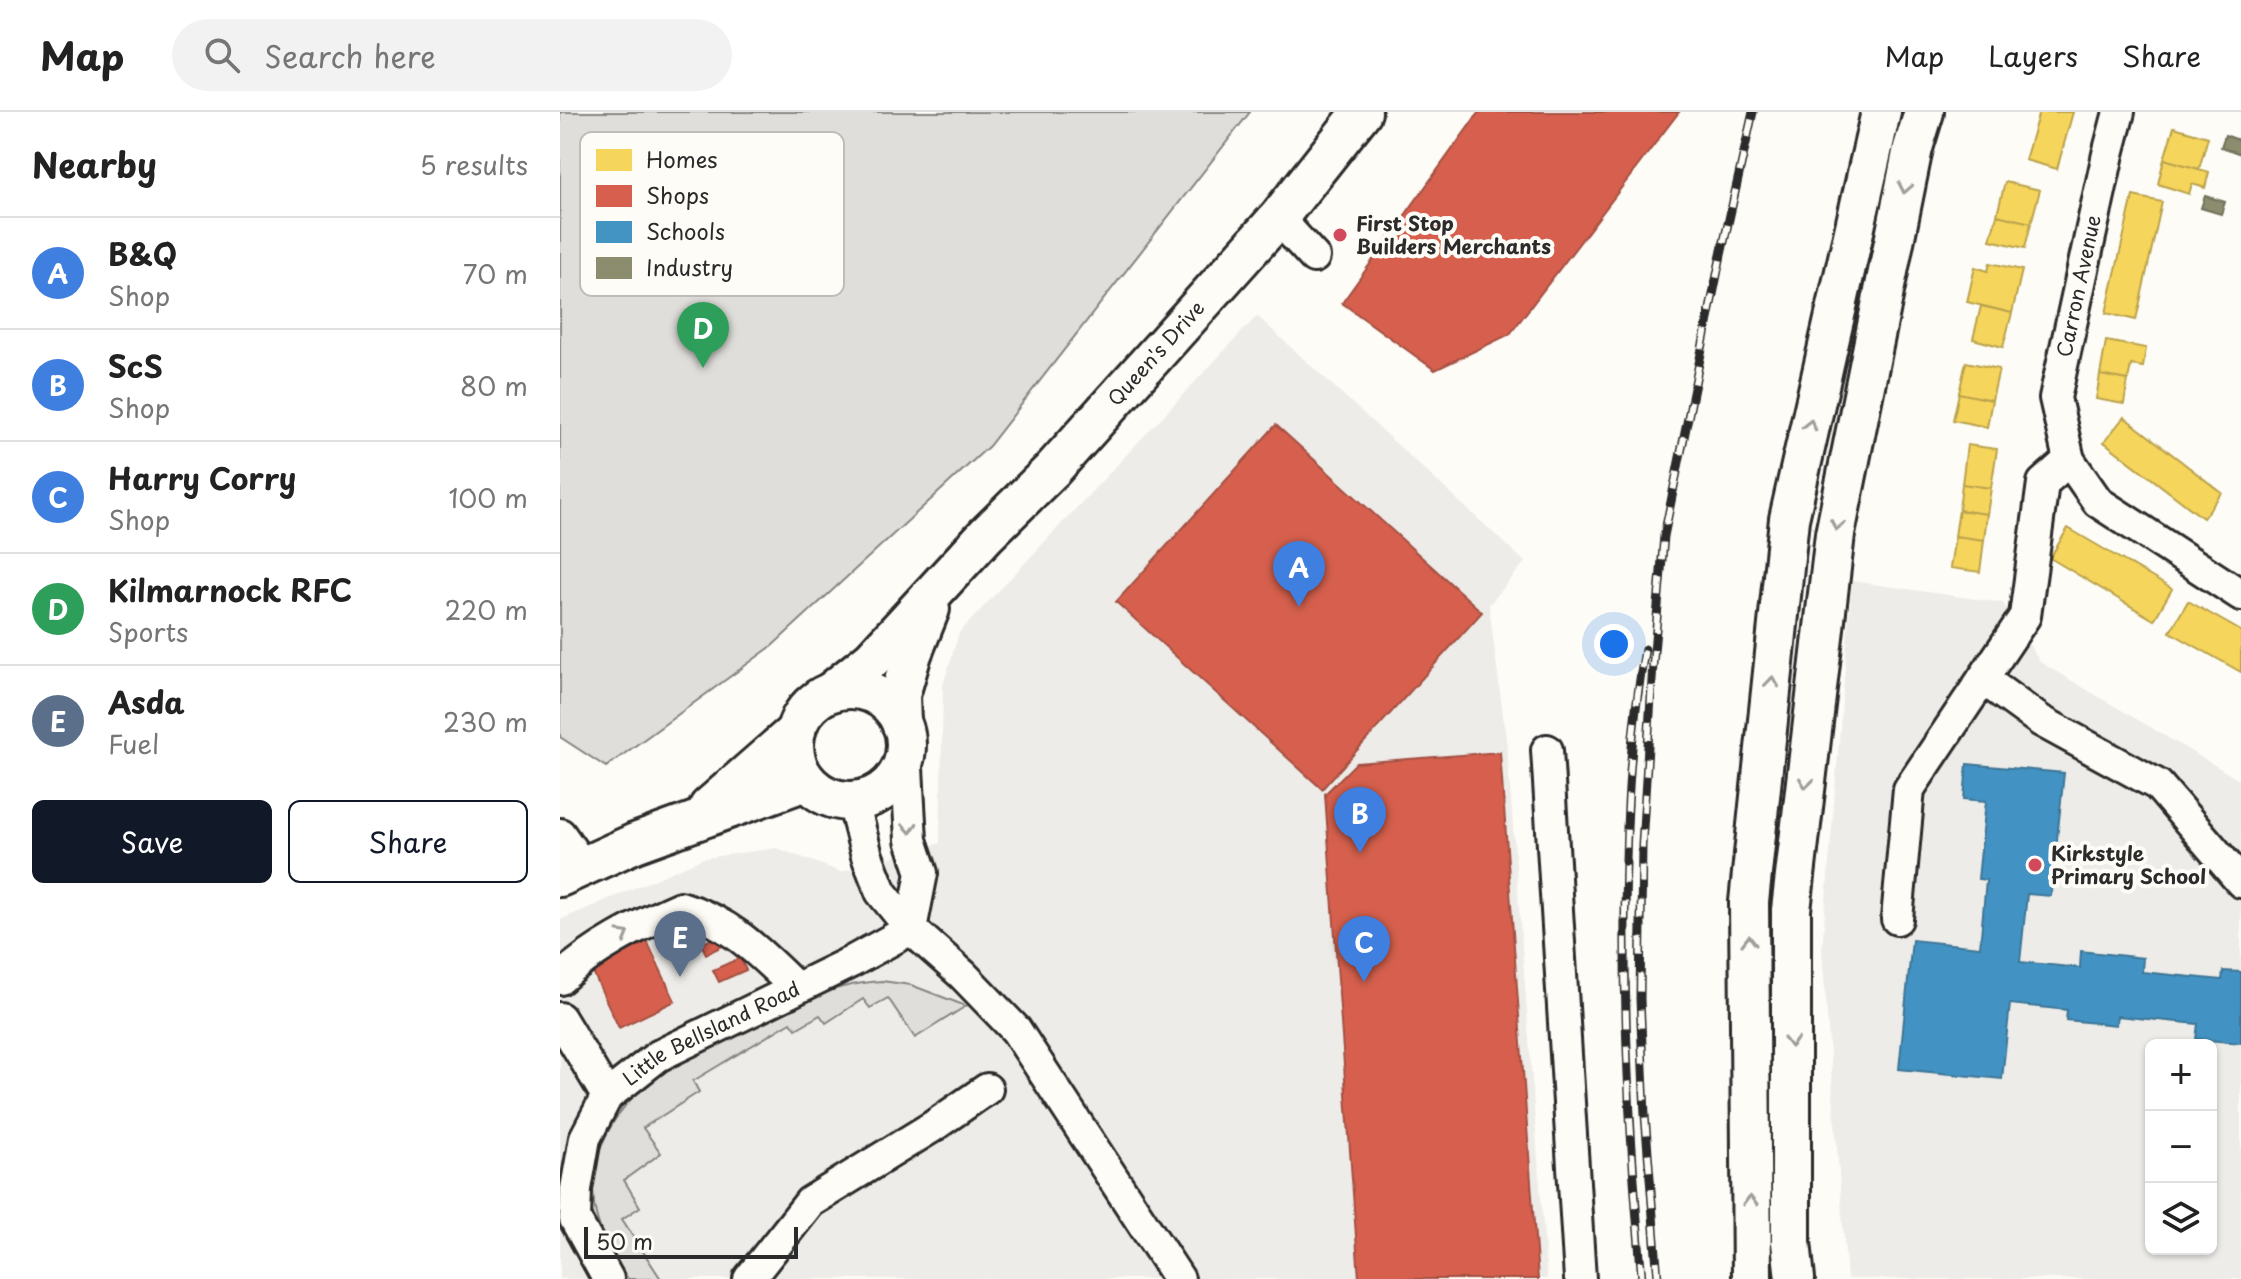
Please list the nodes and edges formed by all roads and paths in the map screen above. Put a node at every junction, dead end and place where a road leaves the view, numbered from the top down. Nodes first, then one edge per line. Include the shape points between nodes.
1 (1362, 112) edge
2 (1881, 112) edge
3 (1924, 112) edge
4 (2119, 112) edge
5 (1278, 218) junction
6 (1314, 257) dead end
7 (2069, 460) junction
8 (939, 587) junction
9 (2241, 595) edge
10 (1983, 679) junction
11 (831, 692) junction
12 (796, 731) junction
13 (903, 736) junction
14 (1547, 750) dead end
15 (806, 781) junction
16 (853, 802) junction
17 (692, 822) junction
18 (560, 834) edge
19 (571, 871) edge
20 (2241, 882) edge
21 (1897, 919) dead end
22 (911, 929) junction
23 (560, 979) edge
24 (796, 988) junction
25 (560, 1018) edge
26 (987, 1089) dead end
27 (607, 1096) junction
28 (571, 1150) edge
29 (608, 1279) edge
30 (749, 1279) edge
31 (1179, 1279) edge
32 (1580, 1279) edge
33 (1752, 1279) edge
34 (1795, 1279) edge

1 - 5 main road, Queen's Drive
33 -> 2 main road via 1749,902 1789,519
3 -> 34 main road via 1835,534 1791,910
4 - 7 street, Carron Avenue via 2055,398
5 - 6 street
5 - 8 main road, Queen's Drive via 1052,470
7 - 9 street, Carron Avenue via 2098,502
7 - 10 street via 2043,483 2025,616
8 - 11 main road, Queen's Drive via 872,659
8 - 13 main road, Queen's Drive via 900,695
10 - 20 street via 2041,721 2158,785
10 - 21 street via 1909,789
11 - 12 main road via 809,708
11 - 13 main road via 871,694 892,708
12 - 15 main road via 793,748
12 - 17 main road
13 - 16 main road via 902,766 894,780 883,791
13 -> 22 street via 911,840 922,873
14 - 32 street
15 - 16 main road via 827,796
15 - 17 main road
16 - 22 street via 881,892
17 - 19 main road
18 - 19 street
22 - 24 street, Little Bellsland Road
22 - 31 street via 1016,1030
23 -> 24 street via 581,960 680,907 736,932
24 - 27 street, Little Bellsland Road via 658,1056
25 - 27 street
26 - 30 street via 810,1202
27 - 28 street, Little Bellsland Road via 585,1138
28 - 29 street, Little Bellsland Road via 575,1219

